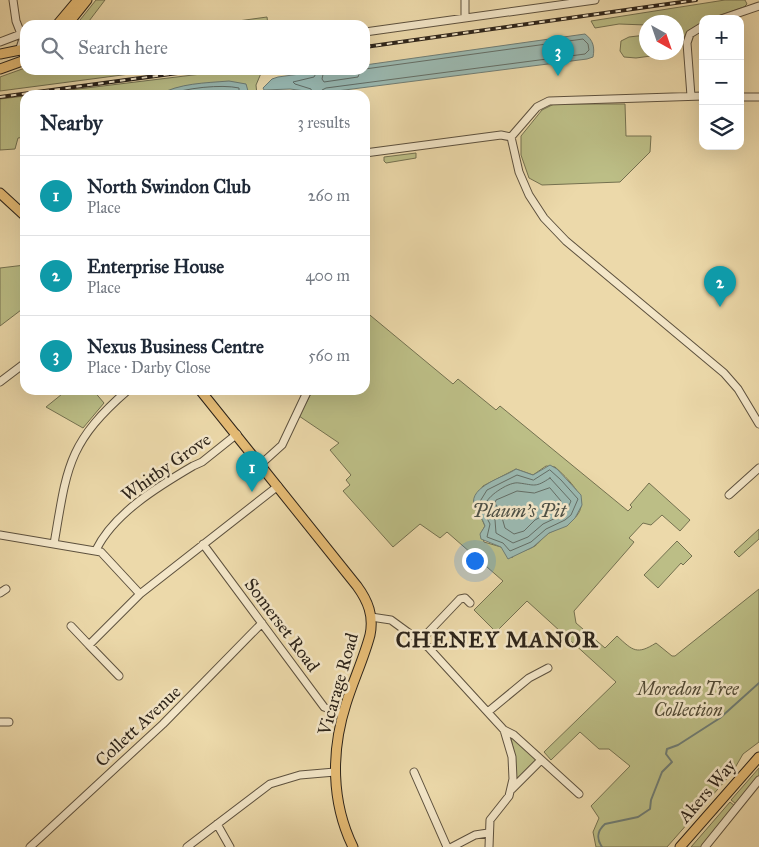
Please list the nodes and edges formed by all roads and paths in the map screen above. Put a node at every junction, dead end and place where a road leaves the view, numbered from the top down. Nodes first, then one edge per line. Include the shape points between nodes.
1 (13, 0) edge
2 (78, 0) edge
3 (87, 0) edge
4 (465, 0) edge
5 (595, 0) edge
6 (759, 6) edge
7 (733, 15) edge
8 (466, 18) junction
9 (61, 20) edge
10 (71, 20) edge
11 (20, 26) edge
12 (699, 28) edge
13 (370, 31) edge
14 (20, 38) edge
15 (0, 42) edge
16 (20, 50) edge
17 (0, 54) edge
18 (20, 62) edge
19 (0, 68) edge
20 (691, 96) junction
21 (699, 96) edge
22 (744, 97) edge
23 (759, 97) edge
24 (511, 137) junction
25 (370, 152) edge
26 (0, 193) edge
27 (20, 211) edge
28 (20, 367) edge
29 (0, 382) edge
30 (123, 395) edge
31 (204, 395) edge
32 (306, 395) edge
33 (759, 424) edge
34 (237, 434) junction
35 (261, 464) junction
36 (759, 468) edge
37 (278, 486) junction
38 (729, 495) dead end
39 (0, 535) edge
40 (54, 544) junction
41 (203, 544) junction
42 (96, 550) junction
43 (140, 594) junction
44 (470, 602) dead end
45 (371, 617) junction
46 (262, 623) junction
47 (71, 626) dead end
48 (420, 641) junction
49 (89, 645) junction
50 (548, 668) dead end
51 (119, 676) dead end
52 (489, 711) junction
53 (343, 714) junction
54 (0, 722) edge
55 (9, 722) dead end
56 (504, 730) junction
57 (759, 757) edge
58 (542, 760) junction
59 (335, 772) junction
60 (414, 772) dead end
61 (759, 780) edge
62 (512, 789) junction
63 (579, 794) dead end
64 (217, 824) junction
65 (488, 833) junction
66 (30, 847) edge
67 (187, 847) edge
68 (230, 847) edge
69 (353, 847) edge
70 (447, 847) edge
71 (452, 847) edge
72 (489, 847) edge
73 (680, 847) edge
74 (705, 847) edge

1 - 11 street
2 - 9 main road
3 - 10 main road
4 - 8 street
5 - 8 street
6 - 7 street
8 - 13 street
12 - 20 street via 690,34 687,43
14 - 15 street
16 - 17 main road
18 - 19 main road
20 - 21 street
20 - 24 street via 549,100 537,107
22 - 23 street
24 - 25 street via 501,135
24 - 33 street via 527,191 548,222 566,241 724,374 738,389
26 - 27 main road
28 - 29 street
30 - 40 street via 94,421 75,451 65,476
31 - 34 main road
32 - 35 street via 282,445
34 - 35 main road
34 - 42 street, Whitby Grove via 201,463 140,499
35 - 37 main road
36 - 38 street
37 - 41 street
37 - 45 main road via 362,593
39 - 40 street
40 - 42 street
41 - 43 street
41 - 46 street, Somerset Road
42 - 43 street via 108,557
43 - 49 street
44 - 48 street via 460,599
45 - 48 street via 391,620
45 - 53 main road, Vicarage Road via 368,640
46 - 53 street, Somerset Road via 324,707
46 - 66 street, Collett Avenue via 163,724
47 - 49 street
48 - 52 street
49 - 51 street
50 - 52 street via 529,678
52 - 56 street
53 - 59 main road, Vicarage Road
54 - 55 street
56 - 58 street
56 - 62 street via 512,757
57 - 73 main road, Akers Way
58 - 62 street
58 - 63 street
59 - 64 street via 279,780
59 - 69 main road, Vicarage Road via 339,810
60 - 70 street
61 - 74 street
62 - 65 street via 492,816
64 - 67 street
64 - 68 street
65 - 71 street via 475,835
65 - 72 street

